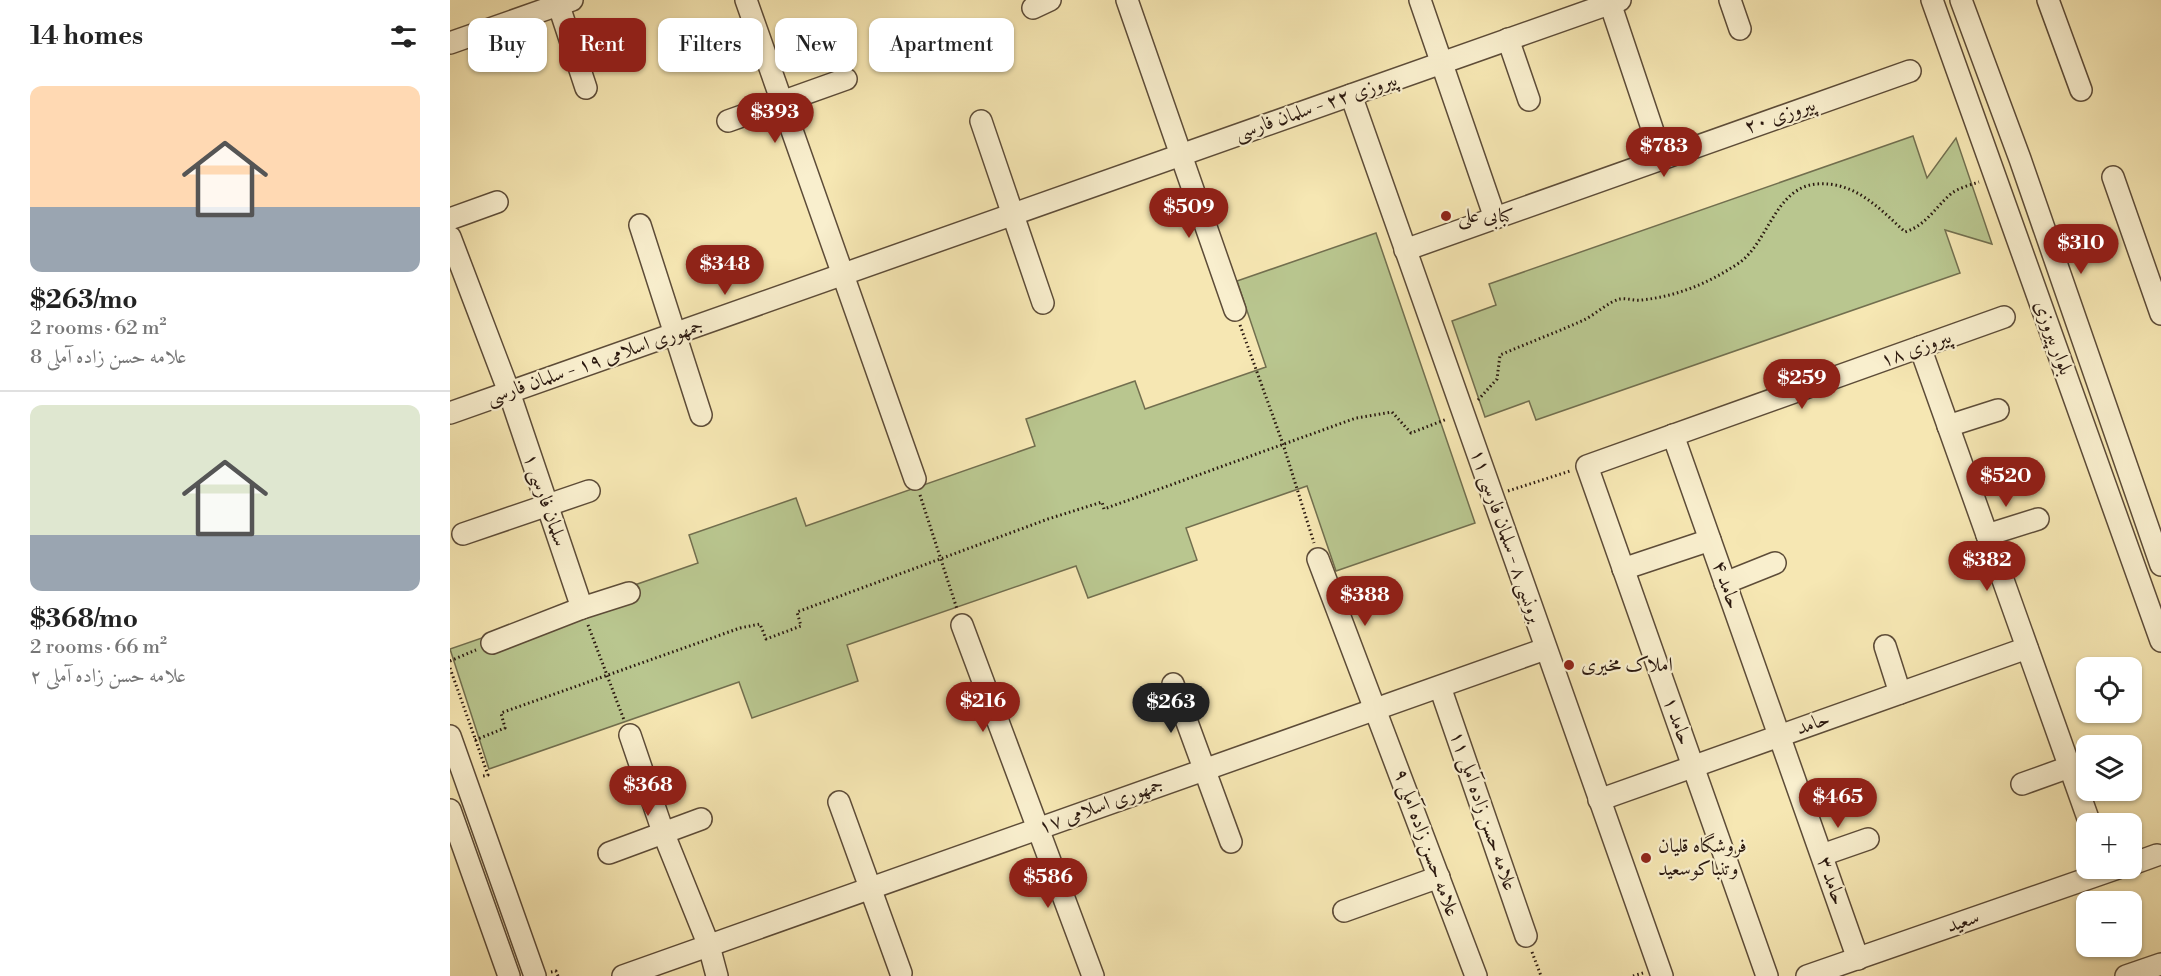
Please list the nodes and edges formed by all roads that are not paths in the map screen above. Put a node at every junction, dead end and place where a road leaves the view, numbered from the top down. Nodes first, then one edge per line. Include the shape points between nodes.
1 (746, 0) edge
2 (1128, 0) edge
3 (1420, 0) edge
4 (1730, 0) edge
5 (1932, 0) edge
6 (1961, 0) edge
7 (2048, 0) edge
8 (1613, 1) edge
9 (562, 2) edge
10 (1740, 28) dead end
11 (1508, 39) junction
12 (450, 43) edge
13 (1442, 63) junction
14 (1910, 71) dead end
15 (846, 79) dead end
16 (586, 88) dead end
17 (2081, 90) dead end
18 (1351, 95) junction
19 (1529, 100) dead end
20 (782, 104) junction
21 (728, 121) dead end
22 (981, 121) dead end
23 (1179, 156) junction
24 (1662, 158) junction
25 (2114, 177) dead end
26 (497, 202) dead end
27 (1012, 215) junction
28 (1495, 218) junction
29 (450, 219) edge
30 (640, 225) dead end
31 (450, 237) edge
32 (1405, 250) junction
33 (842, 275) junction
34 (458, 279) edge
35 (1043, 303) dead end
36 (1234, 310) road end
37 (2161, 314) edge
38 (2004, 317) dead end
39 (675, 334) junction
40 (1920, 347) junction
41 (509, 392) junction
42 (1998, 410) dead end
43 (450, 413) edge
44 (701, 414) dead end
45 (1948, 426) junction
46 (1673, 435) junction
47 (1587, 466) joint
48 (915, 479) road end
49 (589, 490) dead end
50 (547, 505) junction
51 (2038, 519) dead end
52 (463, 534) dead end
53 (2156, 534) edge
54 (1987, 535) junction
55 (1710, 540) junction
56 (2127, 545) junction
57 (1318, 559) road end
58 (1775, 563) dead end
59 (2161, 565) edge
60 (1623, 569) junction
61 (1725, 583) junction
62 (629, 593) dead end
63 (582, 608) junction
64 (962, 625) road end
65 (2161, 641) edge
66 (492, 643) road end
67 (1885, 646) dead end
68 (2027, 648) junction
69 (1545, 649) junction
70 (1173, 684) dead end
71 (1440, 687) junction
72 (1900, 693) junction
73 (1376, 709) junction
74 (630, 735) road end
75 (450, 736) edge
76 (1779, 736) junction
77 (2076, 759) edge
78 (2076, 765) edge
79 (1693, 766) junction
80 (1205, 770) junction
81 (2022, 784) dead end
82 (1599, 800) junction
83 (838, 802) dead end
84 (450, 810) edge
85 (701, 819) dead end
86 (1040, 828) junction
87 (663, 832) junction
88 (1868, 839) dead end
89 (1231, 842) dead end
90 (609, 853) dead end
91 (1822, 855) junction
92 (2157, 855) dead end
93 (2142, 860) edge
94 (1439, 877) junction
95 (2085, 879) edge
96 (870, 889) junction
97 (1344, 911) dead end
98 (1526, 936) road end
99 (708, 946) junction
100 (1858, 958) junction
101 (2161, 964) edge
102 (901, 973) dead end
103 (509, 976) edge
104 (536, 976) edge
105 (623, 976) edge
106 (717, 976) edge
107 (1093, 976) edge
108 (1476, 976) edge
109 (1662, 976) edge
110 (1767, 976) edge
111 (1808, 976) edge
112 (2126, 976) edge

1 - 20 street
2 - 23 street
3 - 13 street
4 - 10 street
5 - 56 street, بلوار پیروزی
6 - 53 street, بلوار پیروزی
7 - 17 street
8 - 11 street, پیروزی ۲۲ - سلمان فارسی
8 - 24 street
9 - 12 street
9 - 16 street
11 - 13 street, پیروزی ۲۲ - سلمان فارسی
11 - 19 street
13 - 18 street, پیروزی ۲۲ - سلمان فارسی
13 - 28 street
14 - 24 street, پیروزی ۲۰
15 - 20 street
18 - 23 street, پیروزی ۲۲ - سلمان فارسی
18 - 32 street, برونسی ۸ - سلمان فارسی ۱۱
20 - 21 street
20 - 33 street
22 - 27 street
23 - 27 street, پیروزی ۲۲ - سلمان فارسی
23 - 36 street
24 - 28 street, پیروزی ۲۰
25 - 37 street
26 - 29 street
27 - 33 street, جمهوری اسلامی ۱۹ - سلمان فارسی
27 - 35 street
28 - 32 street, پیروزی ۲۰
30 - 39 street
31 - 34 street, سلمان فارسی ۱
32 - 69 street, برونسی ۸ - سلمان فارسی ۱۱
33 - 39 street, جمهوری اسلامی ۱۹ - سلمان فارسی
33 - 48 street
34 - 41 street, سلمان فارسی ۱
38 - 40 street, پیروزی ۱۸
39 - 41 street, جمهوری اسلامی ۱۹ - سلمان فارسی
39 - 44 street
40 - 45 street
40 - 46 street, پیروزی ۱۸
41 - 43 street, جمهوری اسلامی ۱۹ - سلمان فارسی
41 - 50 street, سلمان فارسی ۱
42 - 45 street
45 - 54 street
46 - 47 street, پیروزی ۱۸
46 - 55 street, حامد ۴
47 - 60 street, حامد ۱
49 - 50 street
50 - 52 street
50 - 63 street, سلمان فارسی ۱
51 - 54 street
53 - 56 street
53 - 59 street, بلوار پیروزی
54 - 68 street
55 - 60 street
55 - 61 street, حامد ۴
56 - 65 street, بلوار پیروزی
57 - 73 street, علامه حسن زاده آملی ۹
58 - 61 street
60 - 79 street, حامد ۱
61 - 76 street, حامد ۴
62 - 63 street
63 - 66 street
64 - 86 street
67 - 72 street
68 - 72 street, حامد
68 - 77 street
69 - 71 street, جمهوری اسلامی ۱۷
69 - 82 street, برونسی ۸ - سلمان فارسی ۱۱
70 - 80 street
71 - 73 street, جمهوری اسلامی ۱۷
71 - 98 street, علامه حسن زاده آملی ۱۱
72 - 76 street, حامد
73 - 80 street, جمهوری اسلامی ۱۷
73 - 94 street, علامه حسن زاده آملی ۹
74 - 87 street
75 - 104 street
76 - 79 street, حامد
76 - 91 street, حامد ۳
78 - 81 street
79 - 82 street, حامد
79 - 110 street, حامد ۱
80 - 86 street, جمهوری اسلامی ۱۷
80 - 89 street
82 - 109 street, برونسی ۸ - سلمان فارسی ۱۱
83 - 96 street
84 - 103 street
85 - 87 street
86 - 96 street, جمهوری اسلامی ۱۷
86 - 107 street
87 - 90 street
87 - 99 street
88 - 91 street
91 - 100 street, حامد ۳
92 - 93 street
94 - 97 street
94 - 108 street, علامه حسن زاده آملی ۹
95 - 100 street, سعید
96 - 99 street, جمهوری اسلامی ۱۷
96 - 102 street
99 - 105 street, جمهوری اسلامی ۱۷
99 - 106 street
100 - 111 street, سعید
101 - 112 street

